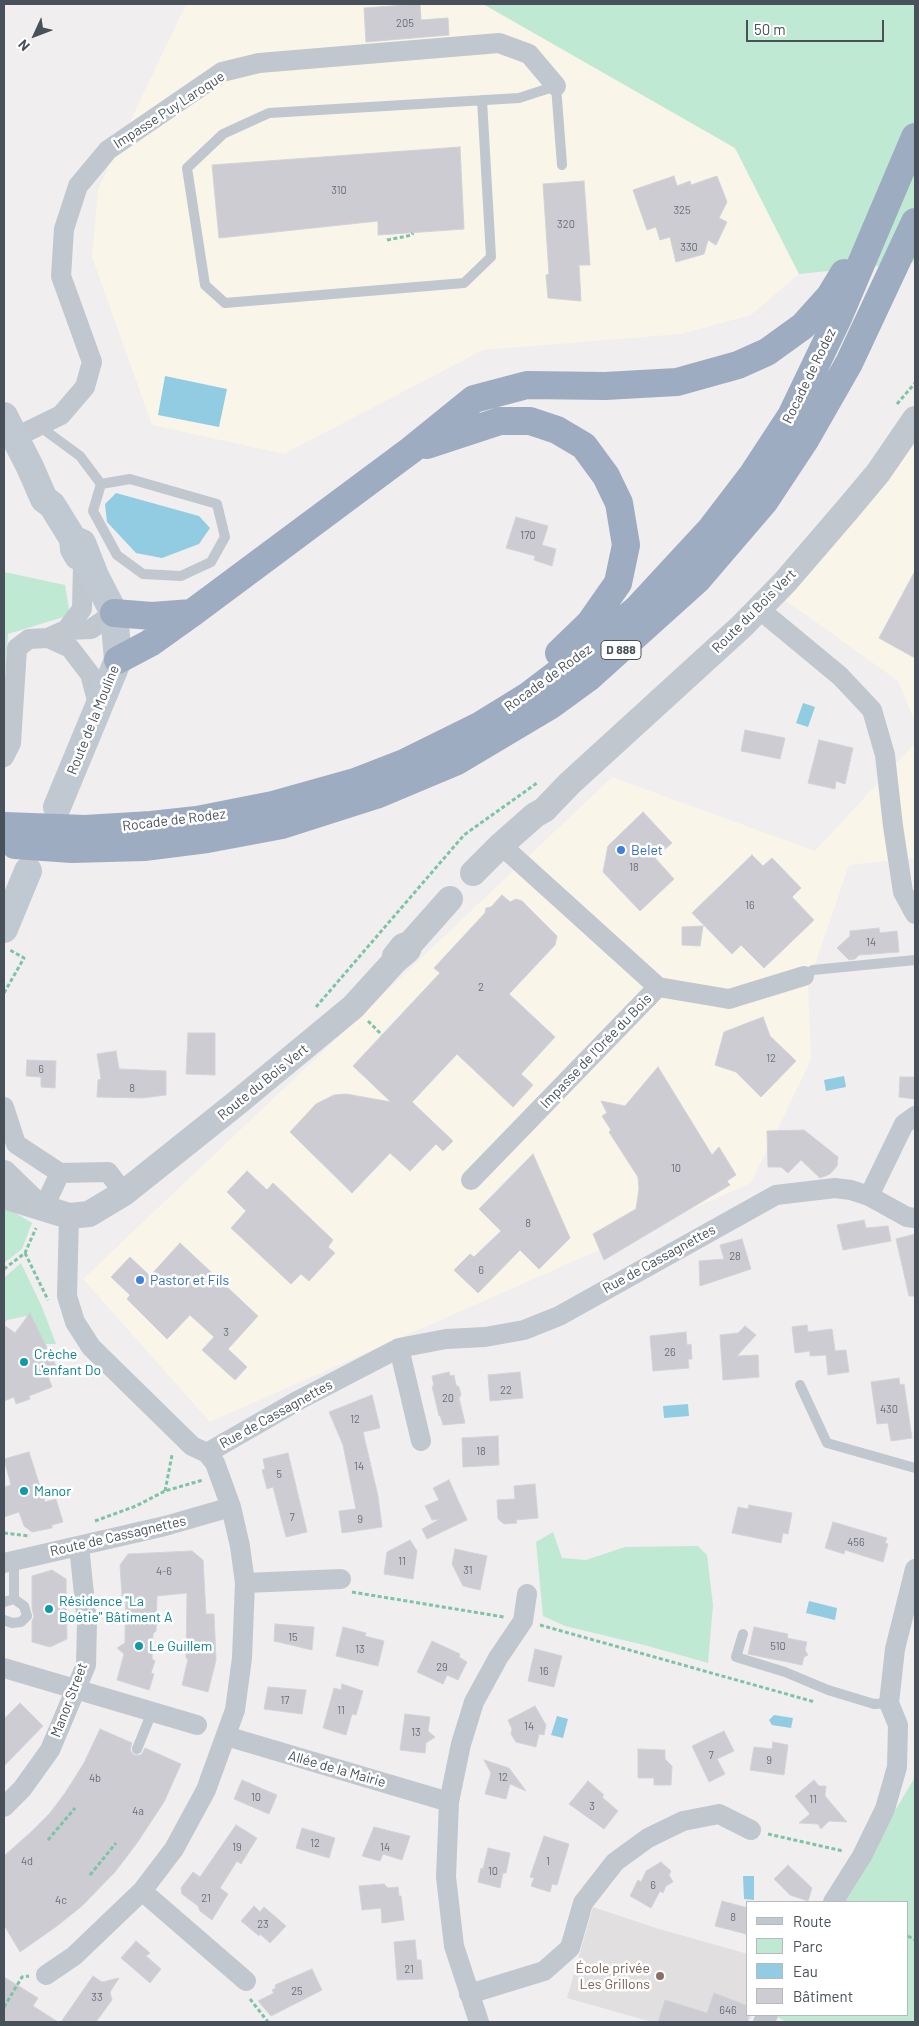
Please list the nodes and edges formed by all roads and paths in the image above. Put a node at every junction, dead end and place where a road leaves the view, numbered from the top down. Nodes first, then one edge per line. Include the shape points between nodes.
1 (556, 86) junction
2 (482, 100) junction
3 (915, 126) edge
4 (915, 137) edge
5 (562, 166) dead end
6 (915, 222) edge
7 (414, 233) dead end
8 (387, 240) dead end
9 (915, 419) edge
10 (19, 426) edge
11 (411, 450) junction
12 (101, 484) junction
13 (89, 570) junction
14 (759, 609) junction
15 (114, 613) junction
16 (192, 613) junction
17 (66, 630) junction
18 (48, 638) junction
19 (118, 660) junction
20 (99, 707) junction
21 (4, 757) edge
22 (57, 807) dead end
23 (196, 820) junction
24 (8, 841) edge
25 (501, 845) junction
26 (74, 846) junction
27 (28, 872) dead end
28 (915, 914) edge
29 (5, 939) edge
30 (915, 960) edge
31 (804, 976) joint
32 (658, 987) junction
33 (4, 993) edge
34 (368, 1020) dead end
35 (382, 1035) dead end
36 (4, 1107) edge
37 (915, 1116) edge
38 (4, 1173) edge
39 (60, 1173) junction
40 (471, 1180) dead end
41 (124, 1193) junction
42 (4, 1196) edge
43 (869, 1196) junction
44 (39, 1213) junction
45 (69, 1216) junction
46 (915, 1218) edge
47 (4, 1269) edge
48 (399, 1348) junction
49 (800, 1385) dead end
50 (421, 1441) dead end
51 (207, 1453) junction
52 (915, 1468) edge
53 (220, 1477) junction
54 (231, 1506) junction
55 (93, 1522) dead end
56 (4, 1534) edge
57 (37, 1537) dead end
58 (79, 1546) junction
59 (9, 1561) edge
60 (915, 1568) edge
61 (341, 1579) joint
62 (246, 1583) junction
63 (527, 1594) dead end
64 (14, 1599) junction
65 (4, 1602) edge
66 (4, 1620) edge
67 (523, 1620) junction
68 (743, 1634) dead end
69 (4, 1668) edge
70 (74, 1690) junction
71 (821, 1703) dead end
72 (889, 1703) junction
73 (152, 1712) junction
74 (197, 1725) dead end
75 (907, 1725) edge
76 (226, 1736) junction
77 (137, 1749) dead end
78 (449, 1802) junction
79 (4, 1807) edge
80 (75, 1808) dead end
81 (751, 1830) joint
82 (48, 1840) dead end
83 (116, 1843) dead end
84 (862, 1856) junction
85 (90, 1875) dead end
86 (142, 1891) junction
87 (834, 1901) edge
88 (46, 1975) joint
89 (246, 1981) joint
90 (469, 1994) junction
91 (4, 2007) edge
92 (268, 2022) edge
93 (479, 2022) edge

1 - 2 lane via 519,98
1 - 5 lane
1 - 10 street, Impasse Puy Laroque via 529,54 499,43 259,63 222,72 108,150 78,186 64,229 61,276 92,362 85,387 61,415
2 - 2 lane via 269,113 223,134 187,168 205,285 225,303 464,284 491,257
3 - 11 highway via 851,262 830,296 804,326 768,352 677,382 605,386 527,384 474,399
4 - 23 highway, Rocade de Rodez / D 888 via 838,318 791,416 711,529 637,609 528,696 404,763 355,782 273,805
6 - 26 highway, Rocade de Rodez / D 888 via 849,363 805,440 764,502 698,579 588,678 551,705 457,761 376,795 282,825 144,847 99,860
7 - 8 path
9 - 14 street, Route du Bois Vert via 878,473
10 - 12 lane via 80,456
10 - 13 main road, Route de la Mouline via 30,466 53,492 52,505 73,539 74,549
11 - 16 highway
11 - 23 highway via 500,421 539,424 558,430 584,446 606,476 618,503 626,545 618,583 590,623 567,647 483,711 433,740 376,764 241,803
12 - 12 lane via 130,479 217,504 225,538 211,562 181,576 143,574 117,554 93,511
13 - 15 main road, Route de la Mouline
13 - 17 street via 82,609
14 - 25 street, Route du Bois Vert via 570,783 559,788
14 - 28 street via 840,676 872,710 885,755 903,892
15 - 16 highway via 152,616
15 - 17 street via 91,629
15 - 19 main road, Route de la Mouline
16 - 19 highway via 150,643
17 - 18 street
18 - 20 street via 70,648 90,674
18 - 21 street via 29,639 17,648 11,743
19 - 20 main road, Route de la Mouline
20 - 22 main road, Route de la Mouline
23 - 26 highway, Rocade de Rodez / D 888 via 151,826
24 - 26 highway, Rocade de Rodez
24 - 26 highway
25 - 32 street, Impasse de l'Orée du Bois
25 - 41 street, Route du Bois Vert via 473,873 465,875 451,891 450,899 353,1007
27 - 29 main road
29 - 33 path via 24,958
30 - 31 lane via 813,970
31 - 32 street via 730,998
32 - 40 street, Impasse de l'Orée du Bois
34 - 35 path
36 - 39 street via 16,1144
37 - 43 street via 904,1124
38 - 44 street
39 - 41 street via 108,1172
39 - 44 street
41 - 45 street, Route du Bois Vert via 89,1214
42 - 44 street
43 - 46 street, Rue de Cassagnettes via 907,1217
43 - 48 street, Rue de Cassagnettes via 836,1188 776,1195 560,1316 524,1330
44 - 45 street
44 - 47 path via 25,1253
45 - 51 street via 67,1296 75,1322 91,1347 192,1446
48 - 50 street
48 - 51 street, Rue de Cassagnettes
49 - 52 lane via 827,1443
51 - 53 street
53 - 54 street
53 - 55 path via 165,1491
54 - 58 street, Route de Cassagnettes via 165,1526
54 - 62 street
56 - 57 path
58 - 59 street, Route de Cassagnettes
58 - 70 street, Manor Street via 87,1623 86,1665
59 - 64 lane
60 - 72 street via 895,1649
61 - 62 street
61 - 67 path via 351,1592
62 - 76 street via 242,1658 235,1710
63 - 67 street
64 - 65 lane
64 - 66 lane via 24,1606 27,1616 21,1622
67 - 71 path
67 - 78 street via 474,1702
68 - 72 lane via 736,1656 828,1690 874,1704
69 - 70 street
70 - 73 street
70 - 79 street, Manor Street via 50,1750 22,1789
72 - 75 street
73 - 74 street
73 - 77 lane
75 - 84 street via 885,1809
76 - 78 street, Allée de la Mairie
76 - 86 street via 206,1790 174,1849
78 - 90 street via 446,1877 454,1946
80 - 82 path
81 - 84 path
81 - 90 street via 719,1814 683,1821 648,1838 615,1862 584,1903 570,1948 544,1971
83 - 85 path
84 - 87 street
86 - 88 street via 74,1956
86 - 89 street
88 - 91 path via 22,1977
89 - 92 path via 251,2000
90 - 93 street

